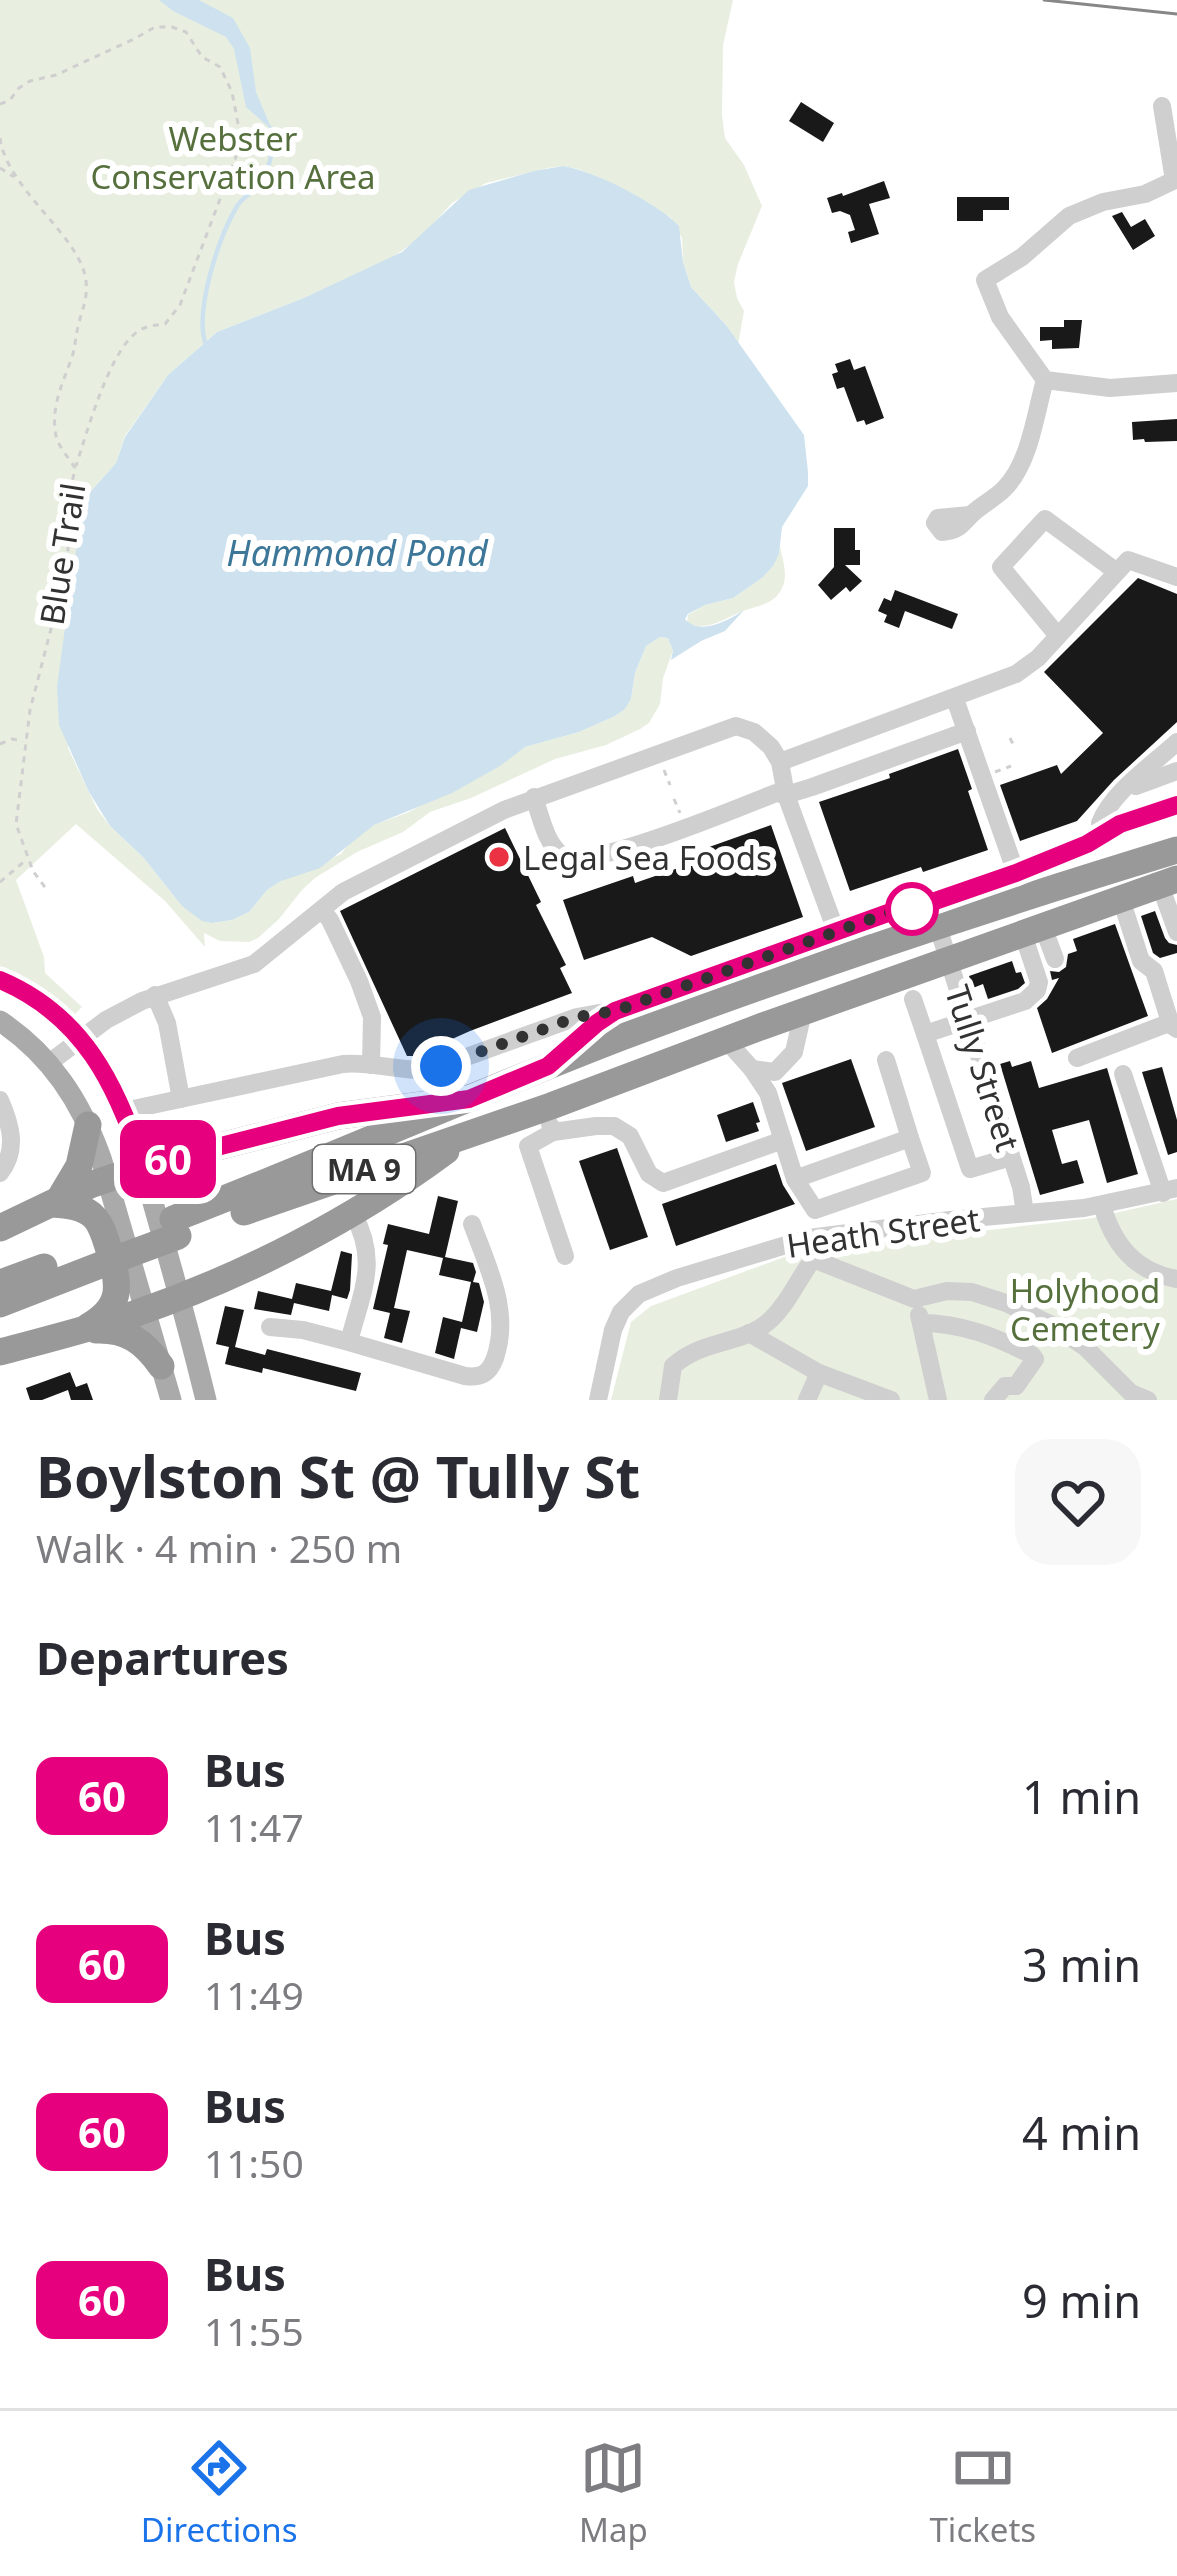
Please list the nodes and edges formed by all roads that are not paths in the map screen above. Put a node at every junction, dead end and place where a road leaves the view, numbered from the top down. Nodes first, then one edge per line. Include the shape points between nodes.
1 (1162, 106) dead end
2 (1175, 179) edge
3 (1045, 380) junction
4 (1177, 383) edge
5 (970, 514) dead end
6 (1117, 572) junction
7 (1177, 577) edge
8 (1058, 636) junction
9 (955, 699) junction
10 (967, 731) junction
11 (1177, 742) edge
12 (780, 762) junction
13 (1177, 771) edge
14 (1125, 790) junction
15 (786, 795) junction
16 (534, 797) junction
17 (1177, 805) edge
18 (1104, 832) junction
19 (1177, 850) edge
20 (1016, 873) junction
21 (1168, 882) edge
22 (1120, 899) junction
23 (322, 910) junction
24 (937, 924) junction
25 (1033, 930) junction
26 (836, 931) junction
27 (1177, 932) edge
28 (882, 943) junction
29 (1055, 959) dead end
30 (948, 960) junction
31 (0, 980) edge
32 (685, 986) junction
33 (1168, 987) edge
34 (155, 995) junction
35 (736, 995) junction
36 (913, 999) dead end
37 (615, 1011) junction
38 (803, 1012) junction
39 (967, 1018) junction
40 (0, 1022) edge
41 (1174, 1027) edge
42 (925, 1034) junction
43 (81, 1038) junction
44 (726, 1040) junction
45 (1077, 1058) dead end
46 (886, 1060) dead end
47 (49, 1063) junction
48 (371, 1064) junction
49 (548, 1066) junction
50 (752, 1069) junction
51 (1123, 1074) dead end
52 (181, 1099) junction
53 (469, 1099) junction
54 (0, 1100) edge
55 (124, 1112) junction
56 (548, 1120) junction
57 (88, 1125) junction
58 (469, 1134) junction
59 (910, 1138) junction
60 (783, 1140) junction
61 (1011, 1156) junction
62 (143, 1166) junction
63 (3, 1171) edge
64 (107, 1178) junction
65 (795, 1179) junction
66 (1170, 1190) edge
67 (54, 1201) junction
68 (1102, 1205) junction
69 (1025, 1213) junction
70 (353, 1214) junction
71 (472, 1224) dead end
72 (175, 1227) junction
73 (0, 1228) edge
74 (809, 1238) junction
75 (101, 1255) junction
76 (565, 1256) dead end
77 (812, 1259) junction
78 (1177, 1279) edge
79 (0, 1283) edge
80 (180, 1297) junction
81 (914, 1299) junction
82 (0, 1304) edge
83 (145, 1310) junction
84 (921, 1323) junction
85 (270, 1327) dead end
86 (80, 1330) junction
87 (749, 1333) junction
88 (349, 1342) junction
89 (0, 1352) edge
90 (161, 1366) junction
91 (820, 1373) junction
92 (1023, 1393) edge
93 (171, 1400) edge
94 (206, 1400) edge
95 (598, 1400) edge
96 (668, 1400) edge
97 (806, 1400) edge
98 (891, 1400) edge
99 (938, 1400) edge
100 (993, 1400) edge
101 (1148, 1400) edge

1 - 2 street
2 - 3 street via 1069,216 985,280 1000,317
3 - 4 street via 1110,388
3 - 5 street via 1009,485
6 - 7 street via 1128,560
6 - 8 street
6 - 8 street via 1045,519 1034,530 1001,567
8 - 9 street via 1028,667
9 - 10 street
9 - 12 street
10 - 15 street
10 - 20 street
11 - 14 street
12 - 15 street
12 - 16 street via 736,726
13 - 14 street
14 - 18 street via 1101,818
15 - 16 street via 580,860 555,850
15 - 26 street
16 - 23 street via 352,886
17 - 18 street
18 - 20 street
19 - 24 highway, MA 9
20 - 26 street
21 - 22 highway, MA 9
21 - 27 street
22 - 25 highway, MA 9
22 - 33 street via 1141,961
23 - 34 street via 254,964
23 - 48 street via 368,1003
24 - 28 highway, MA 9
24 - 30 street, Tully Street
25 - 29 street
25 - 30 highway, MA 9
25 - 39 street via 1040,982 1031,995
26 - 28 street
26 - 32 street
28 - 35 highway, MA 9
30 - 38 highway, MA 9
30 - 39 street, Tully Street
31 - 43 main road via 44,1003
32 - 35 street via 709,997
32 - 37 street
33 - 41 street
34 - 43 street
34 - 52 street
35 - 49 highway, MA 9
36 - 42 street
37 - 48 street via 433,1069
37 - 49 street
38 - 44 highway, MA 9
38 - 50 street via 794,1052 775,1072
39 - 42 street
39 - 61 street, Tully Street
40 - 47 main road
41 - 45 street
42 - 61 street via 970,1169
43 - 47 street
43 - 55 main road
44 - 50 street
44 - 56 highway, MA 9
46 - 59 street
47 - 57 main road
48 - 52 street
49 - 53 highway, MA 9
50 - 60 street
51 - 66 street
52 - 55 street
53 - 62 highway via 338,1116
53 - 72 highway, MA 9
54 - 63 street via 12,1143
55 - 62 main road
56 - 58 highway, MA 9
56 - 60 street via 614,1126 663,1183
56 - 76 street via 528,1146
57 - 64 main road
57 - 67 highway via 79,1166
58 - 70 highway
58 - 72 highway, MA 9
59 - 65 street
59 - 65 street via 922,1173 815,1210
60 - 65 street
61 - 69 street, Tully Street
62 - 64 highway
62 - 80 main road
64 - 67 highway
64 - 83 main road
66 - 68 street, Heath Street
67 - 73 highway
67 - 86 highway via 95,1219 116,1273 108,1311
68 - 69 street, Heath Street
68 - 78 street via 1127,1253 1154,1274
69 - 74 street, Heath Street
70 - 80 highway
70 - 88 street via 369,1258
71 - 88 street via 501,1311 490,1369 472,1378
72 - 75 highway, MA 9
74 - 77 street
74 - 95 street, Heath Street via 639,1294 613,1330
75 - 79 highway, MA 9
75 - 82 highway, MA 9
77 - 81 street
77 - 87 street via 768,1322
80 - 83 highway
80 - 94 main road
81 - 84 street
81 - 101 street via 972,1292 1006,1303 1085,1346
83 - 86 highway
83 - 90 main road
84 - 92 street via 965,1327 1032,1354
84 - 99 street
85 - 88 street
86 - 89 highway
86 - 90 highway via 131,1335
87 - 91 street
87 - 96 street via 685,1355 673,1366
90 - 93 main road
91 - 97 street
91 - 98 street
92 - 100 street via 1005,1386

